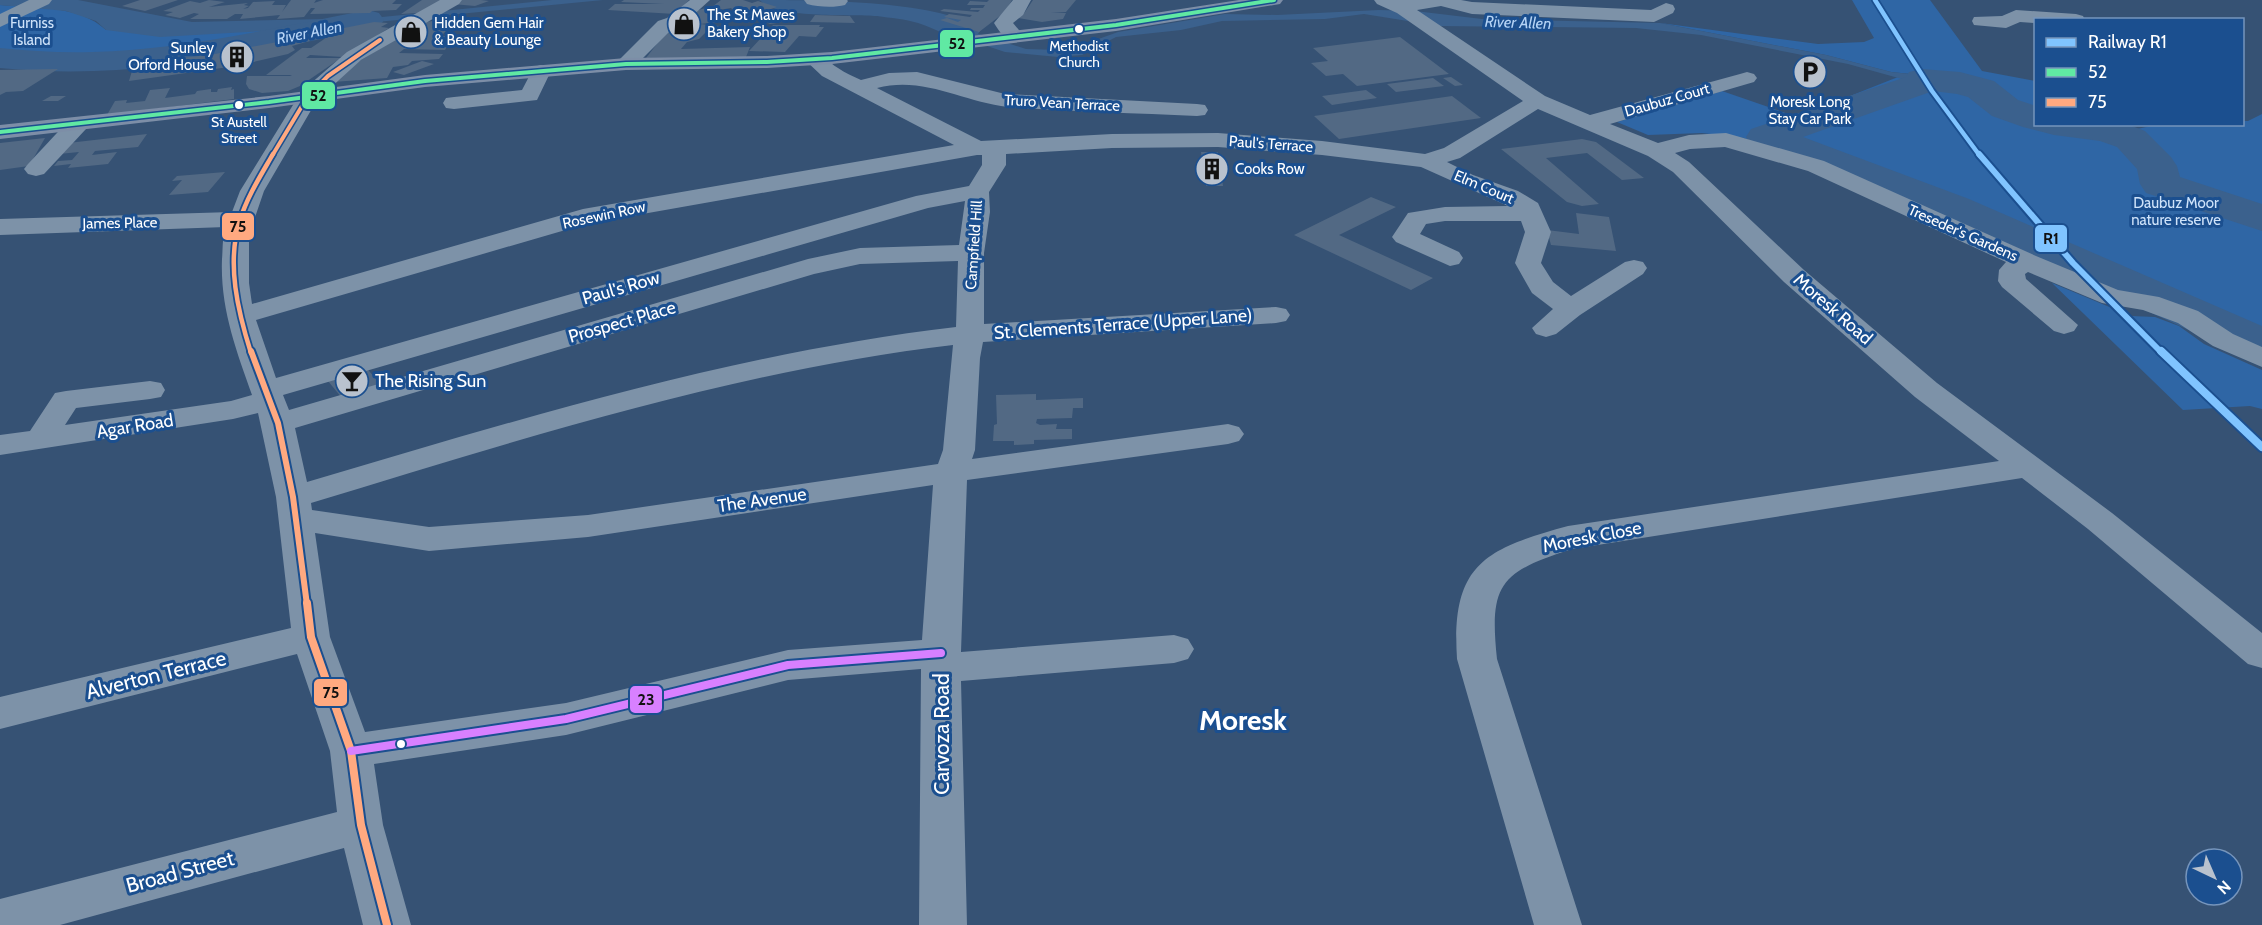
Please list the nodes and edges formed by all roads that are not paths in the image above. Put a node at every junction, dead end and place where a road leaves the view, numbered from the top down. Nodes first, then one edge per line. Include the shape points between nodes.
1 (9, 0) edge
2 (43, 0) edge
3 (453, 0) edge
4 (701, 0) edge
5 (813, 0) edge
6 (1022, 0) edge
7 (1274, 0) edge
8 (2061, 0) edge
9 (839, 1) edge
10 (0, 5) edge
11 (1395, 5) edge
12 (1666, 9) dead end
13 (2046, 18) edge
14 (2079, 18) edge
15 (0, 21) edge
16 (1981, 21) dead end
17 (1014, 36) junction
18 (814, 59) junction
19 (626, 64) junction
20 (541, 71) junction
21 (1747, 78) dead end
22 (858, 87) junction
23 (308, 96) junction
24 (1537, 101) junction
25 (454, 102) dead end
26 (1197, 110) dead end
27 (1588, 123) junction
28 (78, 124) junction
29 (0, 130) edge
30 (983, 148) junction
31 (1656, 151) junction
32 (1426, 161) junction
33 (36, 169) dead end
34 (977, 192) junction
35 (1531, 213) junction
36 (240, 219) junction
37 (0, 226) edge
38 (971, 253) junction
39 (1450, 258) dead end
40 (2027, 262) junction
41 (1635, 268) dead end
42 (1570, 309) junction
43 (1276, 315) dead end
44 (240, 316) junction
45 (2064, 325) dead end
46 (1545, 328) dead end
47 (970, 334) junction
48 (2262, 358) edge
49 (150, 390) dead end
50 (271, 404) junction
51 (1228, 434) dead end
52 (40, 440) junction
53 (0, 445) edge
54 (2028, 467) junction
55 (951, 472) junction
56 (294, 508) junction
57 (311, 637) junction
58 (1174, 650) dead end
59 (2262, 654) edge
60 (941, 660) junction
61 (0, 713) edge
62 (351, 751) junction
63 (360, 825) junction
64 (0, 920) edge
65 (387, 925) edge
66 (943, 925) edge
67 (1558, 925) edge

1 - 10 highway
2 - 15 highway
3 - 23 street via 354,56
4 - 19 street via 665,25
5 - 9 street
6 - 17 street via 1003,23
7 - 17 main road via 1162,19
8 - 14 street
11 - 12 street via 1441,1 1472,8 1654,16
11 - 24 street, Moresk Road
13 - 16 street via 2016,16 2008,21
17 - 18 main road
18 - 19 main road
18 - 22 street
19 - 20 main road
20 - 23 main road
20 - 25 street via 530,96
21 - 27 street, Daubuz Court
22 - 26 street, Truro Vean Terrace via 917,78 1005,100
22 - 30 street
23 - 28 main road
23 - 36 street via 268,162
24 - 27 street, Moresk Road
24 - 32 street, Paul's Terrace via 1452,153
27 - 31 street, Moresk Road
28 - 29 main road
28 - 33 street
30 - 32 street, Paul's Terrace via 1218,140
30 - 34 street, Campfield Hill via 994,153 994,165
30 - 44 street, Rosewin Row via 583,217
31 - 40 street, Treseder's Gardens via 1689,142 1726,140 1806,163
31 - 54 street, Moresk Road via 1681,167 1794,276 1926,390
32 - 35 street, Elm Court via 1509,196
34 - 38 street, Campfield Hill
34 - 50 street, Paul's Row via 925,201
35 - 39 street via 1417,218 1405,237
35 - 42 street, Elm Court via 1538,232 1528,263 1542,287
36 - 37 street, James Place
36 - 44 street via 235,251
38 - 47 street, Campfield Hill
38 - 50 street, Prospect Place via 860,256 808,267
40 - 45 street via 2012,270 2012,281
40 - 48 street, Treseder's Gardens via 2112,297 2149,303 2188,317 2223,340
41 - 42 street
42 - 46 street
43 - 47 street, St. Clements Terrace (Upper Lane)
44 - 50 street
47 - 55 street, Campfield Hill via 960,450
47 - 56 street, St. Clements Terrace (Upper Lane) via 903,342 691,384 593,408
49 - 52 street via 66,399
50 - 52 street, Agar Road
50 - 56 street
51 - 55 street, The Avenue
52 - 53 street, Agar Road
54 - 59 street, Moresk Road
54 - 67 street, Moresk Close via 1568,538 1521,553 1491,573 1477,596 1477,659
55 - 56 street, The Avenue via 588,526 429,539
55 - 60 street, Carvoza Road
56 - 57 street
57 - 61 street, Alverton Terrace
57 - 62 street
58 - 60 street
60 - 62 street via 788,665 566,719
60 - 66 street, Carvoza Road
62 - 63 street
63 - 64 street, Broad Street
63 - 65 street

